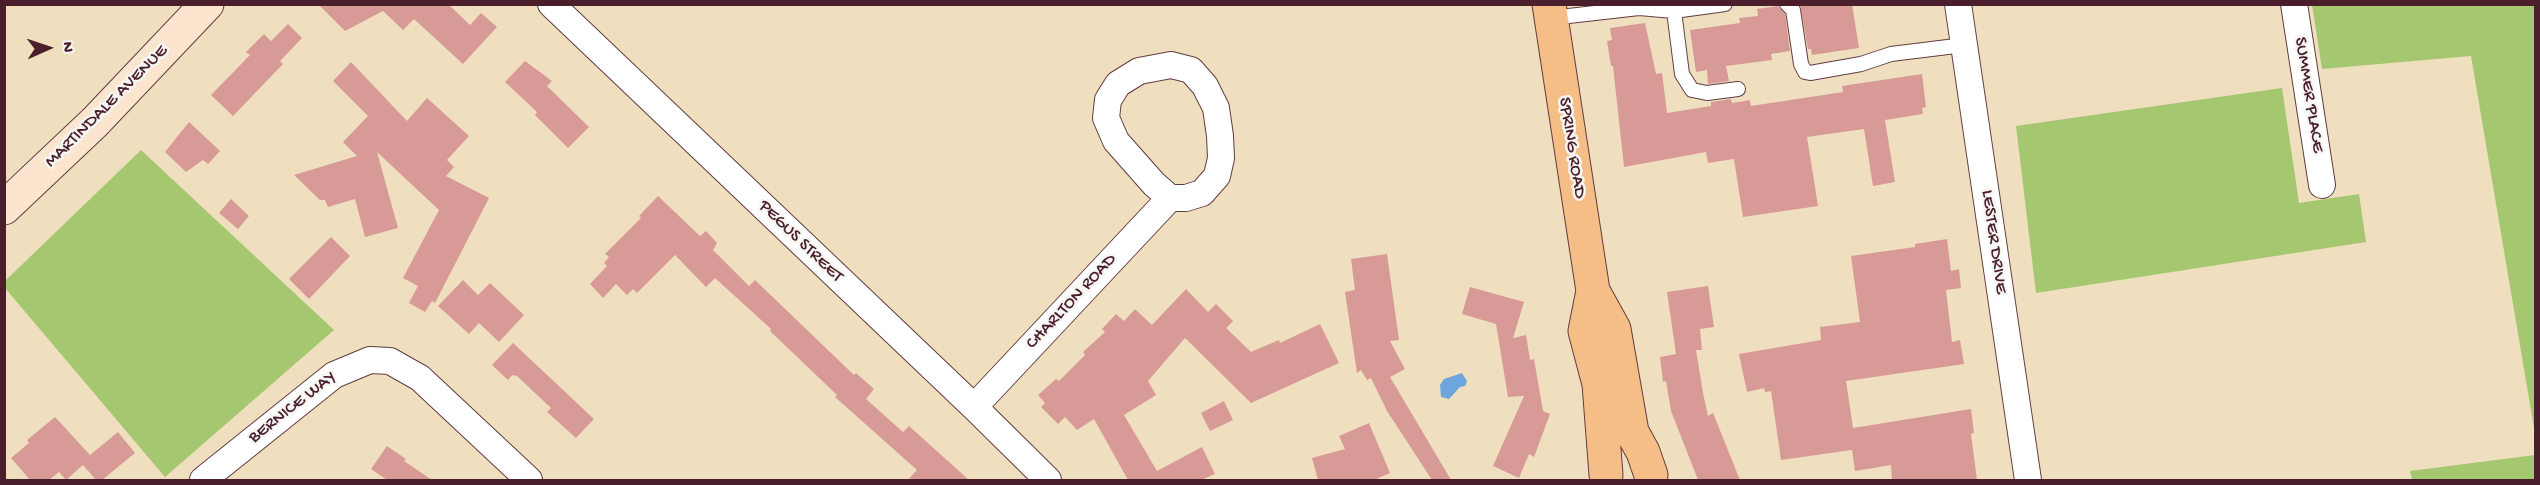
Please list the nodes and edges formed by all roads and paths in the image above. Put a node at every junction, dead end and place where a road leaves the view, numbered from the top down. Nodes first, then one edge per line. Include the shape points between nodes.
1 (207, 4) edge
2 (550, 4) edge
3 (1725, 4) edge
4 (1787, 4) edge
5 (1958, 4) edge
6 (2294, 4) edge
7 (1550, 11) edge
8 (1674, 11) junction
9 (1964, 45) junction
10 (1738, 89) dead end
11 (2322, 184) dead end
12 (1170, 198) junction
13 (4, 208) edge
14 (1593, 291) junction
15 (974, 407) junction
16 (1603, 478) edge
17 (1653, 478) edge
18 (203, 480) edge
19 (529, 480) edge
20 (1048, 480) edge
21 (2028, 480) edge

1 - 13 street, MARTINDALE AVENUE via 95,122
2 - 15 street, PEGUS STREET
3 - 8 lane
4 - 9 lane via 1793,10 1804,72 1861,64 1891,54
5 - 9 street, LESTER DRIVE
6 - 11 street, SUMMER PLACE
7 - 8 lane
7 - 14 main road, SPRING ROAD
8 - 10 lane via 1682,74 1692,90 1707,93
9 - 21 street, LESTER DRIVE
12 - 12 street via 1116,141 1106,110 1111,92 1126,78 1139,71 1171,65 1191,70 1211,96 1219,126 1221,158 1217,176 1207,189 1186,198
12 - 15 street, CHARLTON ROAD
14 - 16 main road, SPRING ROAD via 1585,331 1599,384
14 - 17 main road, SPRING ROAD via 1614,329 1632,432
15 - 20 street, PEGUS STREET
16 - 17 main road, SPRING ROAD via 1614,470 1634,467
18 - 19 street, BERNICE WAY via 334,375 370,360 390,362 420,378

